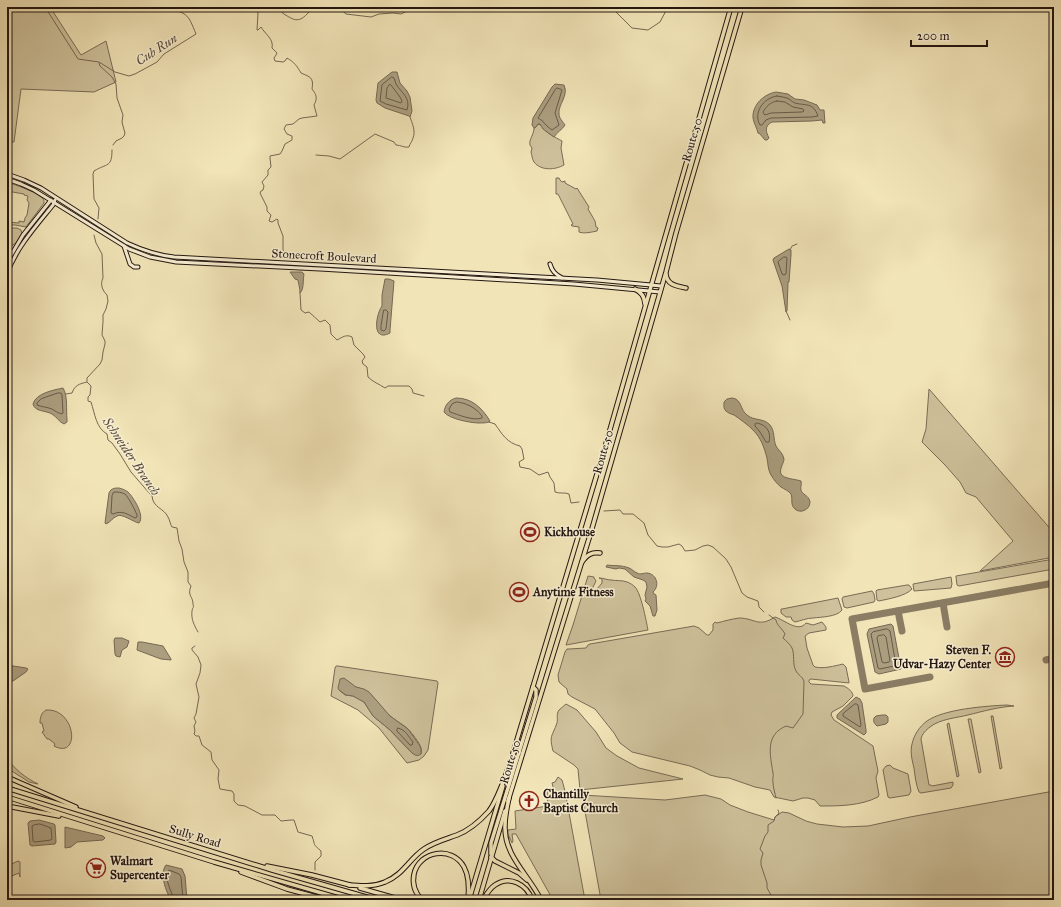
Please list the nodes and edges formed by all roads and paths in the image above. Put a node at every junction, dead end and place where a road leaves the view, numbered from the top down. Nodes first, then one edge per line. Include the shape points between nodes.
1 (731, 7) edge
2 (742, 7) edge
3 (7, 174) edge
4 (7, 179) edge
5 (56, 197) junction
6 (53, 201) junction
7 (124, 246) junction
8 (7, 262) edge
9 (550, 264) dead end
10 (138, 267) dead end
11 (666, 272) junction
12 (7, 274) edge
13 (563, 279) junction
14 (651, 285) junction
15 (661, 286) junction
16 (686, 288) dead end
17 (635, 289) junction
18 (650, 291) junction
19 (660, 292) junction
20 (645, 305) junction
21 (600, 553) dead end
22 (580, 566) junction
23 (533, 687) junction
24 (514, 752) junction
25 (7, 777) edge
26 (7, 788) edge
27 (7, 797) edge
28 (509, 798) junction
29 (7, 806) edge
30 (93, 815) junction
31 (81, 820) junction
32 (492, 857) junction
33 (214, 862) junction
34 (246, 862) junction
35 (349, 885) junction
36 (534, 888) junction
37 (328, 900) edge
38 (346, 900) edge
39 (377, 900) edge
40 (402, 900) edge
41 (422, 900) edge
42 (468, 900) edge
43 (479, 900) edge
44 (483, 900) edge
45 (532, 900) edge
46 (541, 900) edge

1 - 14 highway, Route 50
2 - 11 highway, Route 50
3 - 5 main road, Stonecroft Boulevard via 34,184
4 - 6 main road, Stonecroft Boulevard
5 - 6 main road
5 - 13 main road, Stonecroft Boulevard via 127,242 160,255
6 - 7 main road, Stonecroft Boulevard
6 - 8 main road via 23,235
6 - 12 main road via 12,261
7 - 10 main road via 130,264
7 - 17 main road, Stonecroft Boulevard via 138,253 166,260
9 - 13 main road via 554,273
11 - 15 highway, Route 50
11 - 16 highway via 668,281
13 - 14 main road, Stonecroft Boulevard
14 - 15 main road, Stonecroft Boulevard
14 - 18 highway, Route 50
15 - 19 highway, Route 50
17 - 18 main road, Stonecroft Boulevard
17 - 20 highway via 641,292
18 - 19 main road, Stonecroft Boulevard
18 - 20 highway, Route 50
19 - 22 highway, Route 50
20 - 23 highway, Route 50
21 - 22 highway via 587,555
22 - 28 highway, Route 50
23 - 24 highway, Route 50
23 - 32 highway via 536,690 536,697 491,843
24 - 35 highway via 496,799 476,824 425,848 387,882 373,886
24 - 42 highway, Route 50
25 - 30 highway
26 - 30 highway, Sully Road
27 - 31 highway, Sully Road
28 - 32 highway, Route 50
28 - 36 highway via 505,826 508,848
29 - 31 highway
30 - 34 highway, Sully Road
31 - 33 highway, Sully Road
32 - 36 highway via 519,873
32 - 43 highway, Route 50
33 - 37 highway via 287,889
33 - 38 highway, Sully Road
34 - 35 highway
34 - 39 highway, Sully Road
35 - 40 highway
36 - 46 highway
41 - 42 highway via 414,887 415,871 429,855 439,853 453,856 464,866 468,878
44 - 45 highway via 495,885 509,881 524,886

